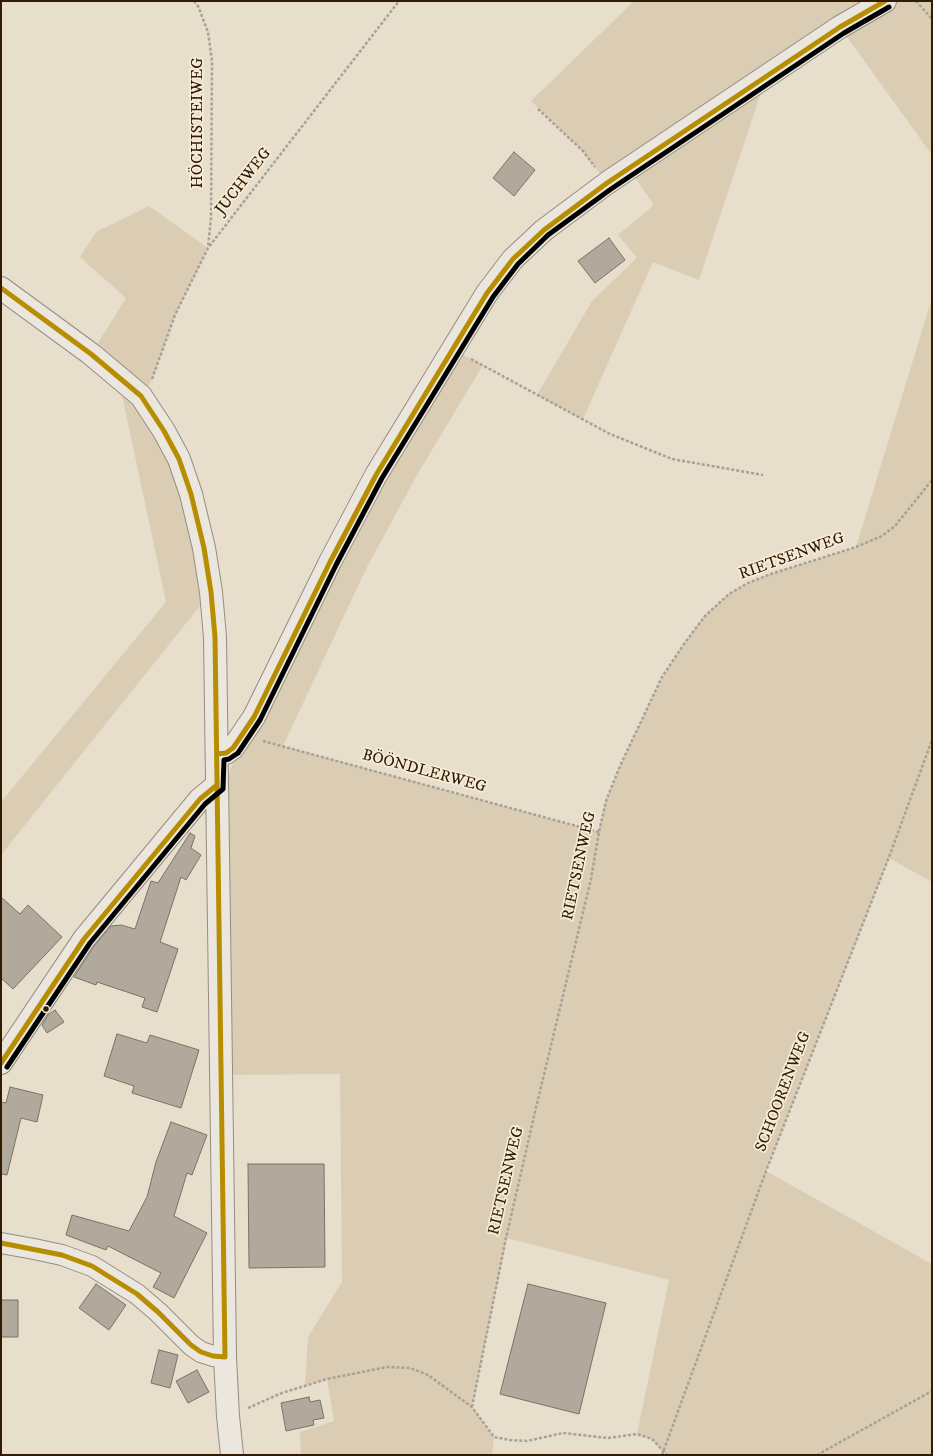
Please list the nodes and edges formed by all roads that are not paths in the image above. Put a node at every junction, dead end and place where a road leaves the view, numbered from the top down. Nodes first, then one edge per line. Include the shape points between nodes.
1 (884, 1) edge
2 (1, 288) edge
3 (217, 754) junction
4 (217, 785) junction
5 (1, 1063) edge
6 (1, 1244) edge
7 (225, 1357) junction
8 (232, 1455) edge

1 - 3 street via 840,27 607,183 544,230 513,259 487,293 451,349 376,475 243,736 226,753
2 - 3 street via 91,354 141,396 179,459 191,494 204,548 211,592 215,637
3 - 4 street
4 - 5 street via 200,799 84,939
4 - 7 street
6 - 7 street via 62,1255 92,1266 137,1294 201,1352
7 - 8 street

